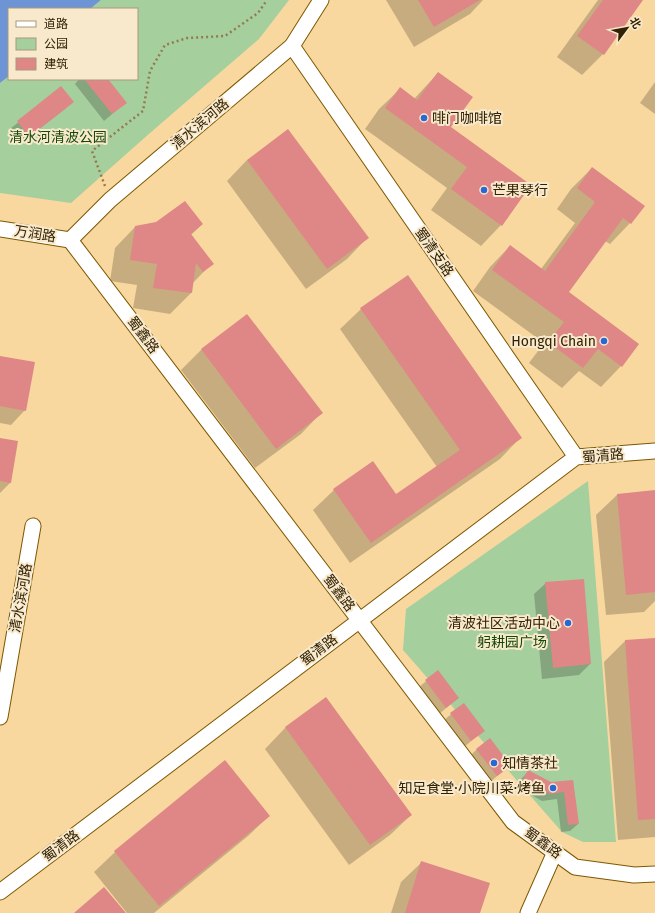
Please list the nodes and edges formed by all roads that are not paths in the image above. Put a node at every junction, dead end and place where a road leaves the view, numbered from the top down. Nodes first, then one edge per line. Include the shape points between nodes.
1 (321, 0) edge
2 (292, 46) junction
3 (0, 229) edge
4 (70, 240) junction
5 (655, 451) edge
6 (576, 457) junction
7 (33, 526) dead end
8 (359, 619) junction
9 (0, 718) edge
10 (555, 852) junction
11 (655, 874) edge
12 (0, 892) edge
13 (528, 913) edge

1 - 2 street, 清水滨河路
2 - 4 street, 清水滨河路 via 110,200
2 - 6 street, 蜀清支路
3 - 4 street, 万润路
4 - 8 street, 蜀鑫路
5 - 6 street, 蜀清路
6 - 8 street, 蜀清路
7 - 9 street, 清水滨河路
8 - 10 street, 蜀鑫路 via 513,822
8 - 12 street, 蜀清路
10 - 11 street, 蜀鑫路 via 575,867 634,875
10 - 13 street

